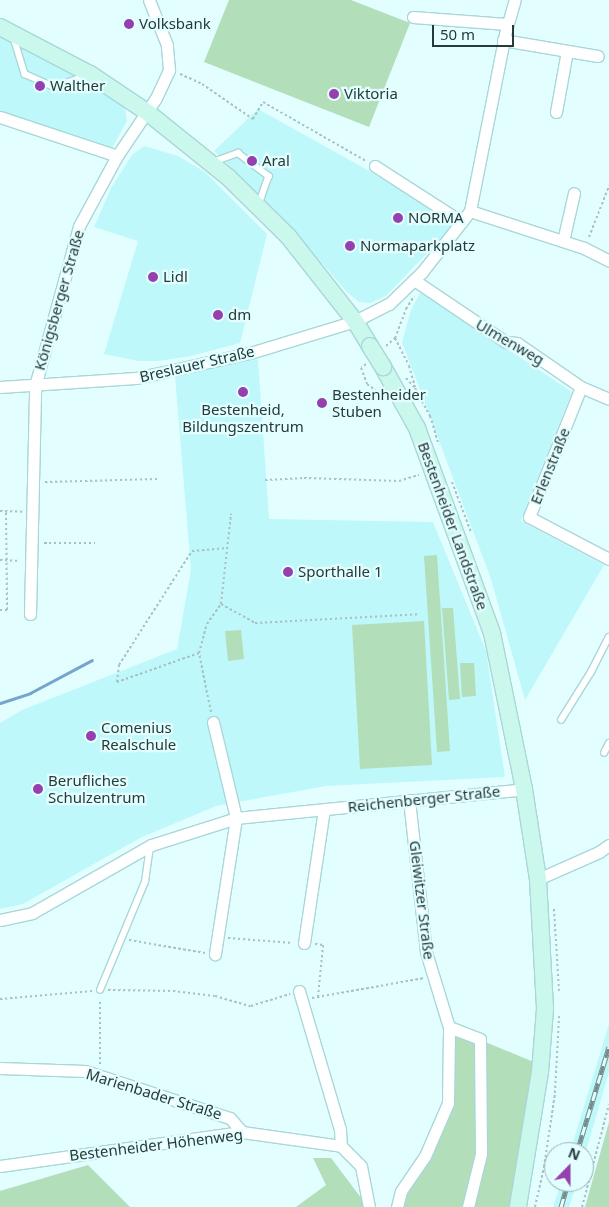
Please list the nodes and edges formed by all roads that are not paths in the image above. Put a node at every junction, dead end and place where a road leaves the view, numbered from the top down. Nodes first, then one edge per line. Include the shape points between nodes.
1 (149, 0) edge
2 (516, 0) edge
3 (413, 17) dead end
4 (507, 24) junction
5 (6, 29) edge
6 (503, 40) junction
7 (567, 51) junction
8 (598, 56) dead end
9 (90, 74) junction
10 (147, 112) junction
11 (556, 112) dead end
12 (0, 117) edge
13 (117, 156) junction
14 (210, 163) junction
15 (374, 166) road end
16 (574, 193) dead end
17 (258, 207) junction
18 (470, 211) junction
19 (462, 222) junction
20 (563, 241) junction
21 (609, 261) edge
22 (414, 280) junction
23 (355, 321) junction
24 (35, 386) junction
25 (581, 387) junction
26 (0, 388) edge
27 (609, 400) edge
28 (609, 559) edge
29 (30, 614) dead end
30 (609, 637) edge
31 (561, 720) dead end
32 (213, 722) road end
33 (609, 743) edge
34 (604, 753) dead end
35 (524, 789) junction
36 (409, 800) junction
37 (324, 809) junction
38 (236, 818) junction
39 (151, 844) junction
40 (609, 846) edge
41 (538, 879) junction
42 (0, 920) edge
43 (304, 943) road end
44 (216, 954) road end
45 (100, 990) road end
46 (300, 995) road end
47 (449, 1027) junction
48 (0, 1068) edge
49 (242, 1132) junction
50 (341, 1146) junction
51 (0, 1166) edge
52 (369, 1207) edge
53 (397, 1207) edge
54 (468, 1207) edge
55 (518, 1207) edge

1 - 10 street, Königsberger Straße via 168,46 168,72 164,85
2 - 4 street
3 - 4 street
4 - 6 street
5 - 9 main road, Bestenheider Landstraße
5 - 9 lane via 25,74 54,87
6 - 7 street
6 - 18 street
7 - 8 street
7 - 11 street
9 - 10 main road, Bestenheider Landstraße
10 - 13 street, Königsberger Straße
10 - 14 main road, Bestenheider Landstraße
12 - 13 street
13 - 24 street, Königsberger Straße via 79,226
14 - 17 main road, Bestenheider Landstraße
14 - 17 lane via 238,153 269,176
15 - 19 street
16 - 20 street
17 - 23 main road, Bestenheider Landstraße via 288,236
18 - 19 street, Breslauer Straße
18 - 20 street
19 - 22 street, Breslauer Straße
20 - 21 street
22 - 23 street, Breslauer Straße via 389,304
22 - 25 street, Ulmenweg via 506,342 517,344
23 - 24 street, Breslauer Straße via 250,353 136,378
23 - 35 main road, Bestenheider Landstraße, bridge via 417,428 492,633
24 - 26 street, Breslauer Straße
24 - 29 street
25 - 27 street, Ulmenweg
25 - 28 street, Erlenstraße via 529,517
30 - 31 lane
32 - 38 street
33 - 34 lane
35 - 36 street, Reichenberger Straße
35 - 41 main road, Bestenheider Landstraße
36 - 37 street, Reichenberger Straße
36 - 47 street, Gleiwitzer Straße via 426,952
37 - 38 street, Reichenberger Straße
37 - 43 street
38 - 39 street, Reichenberger Straße
38 - 44 street
39 - 42 street, Reichenberger Straße via 32,913
39 - 45 lane via 145,882
40 - 41 street
41 - 55 main road, Bestenheider Landstraße via 545,1009 540,1072
46 - 50 street via 340,1129
47 - 53 street via 448,1103 425,1156 401,1191
47 - 54 street via 480,1039 481,1154
48 - 49 street, Marienbader Straße via 85,1072 230,1118
49 - 50 street, Bestenheider Höhenweg
49 - 51 street, Bestenheider Höhenweg
50 - 52 street via 361,1166

